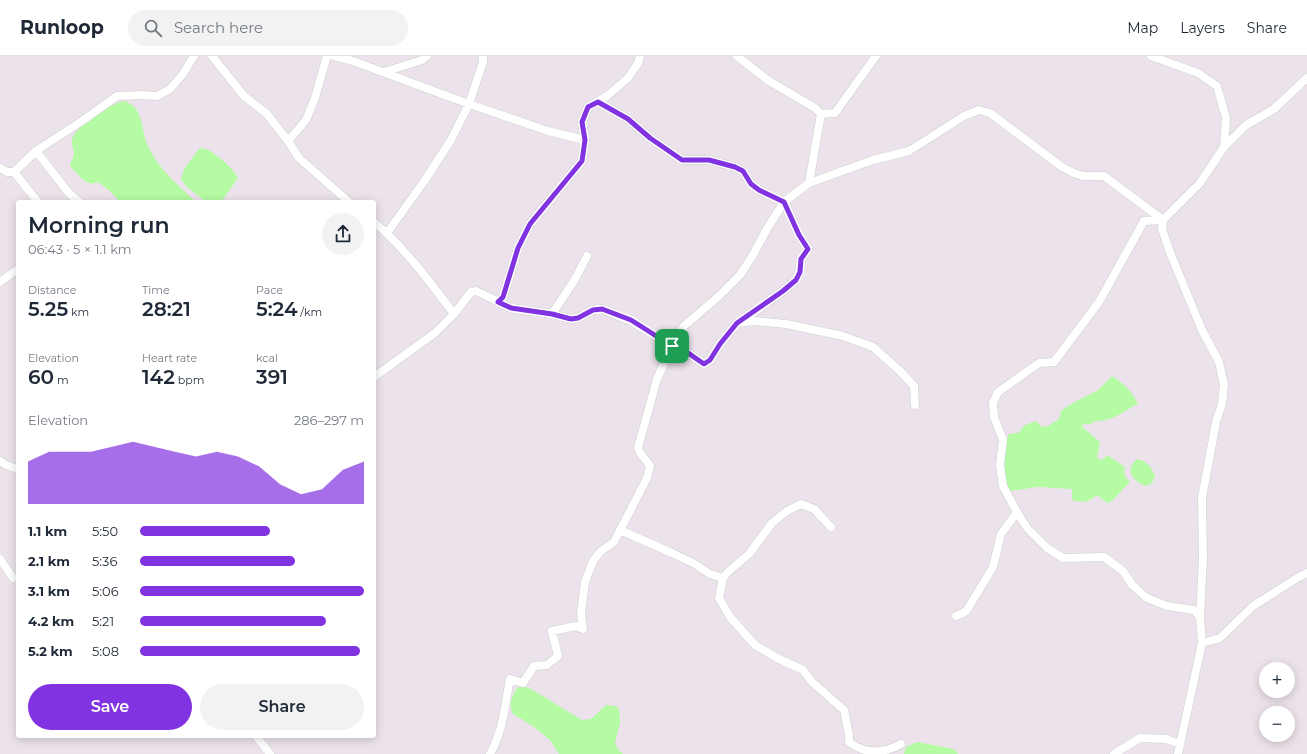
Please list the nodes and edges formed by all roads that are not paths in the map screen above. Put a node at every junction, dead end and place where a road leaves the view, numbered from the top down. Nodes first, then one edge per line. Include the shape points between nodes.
1 (194, 56) edge
2 (212, 56) edge
3 (327, 56) edge
4 (334, 56) edge
5 (428, 56) edge
6 (482, 56) edge
7 (640, 56) edge
8 (737, 56) edge
9 (876, 56) edge
10 (1151, 56) edge
11 (1172, 60) edge
12 (384, 72) junction
13 (1307, 78) edge
14 (598, 102) junction
15 (469, 104) junction
16 (821, 114) junction
17 (585, 140) junction
18 (288, 141) junction
19 (1224, 147) junction
20 (36, 150) junction
21 (0, 168) edge
22 (14, 172) junction
23 (809, 183) junction
24 (36, 200) edge
25 (77, 200) edge
26 (348, 200) edge
27 (784, 202) junction
28 (1163, 220) junction
29 (376, 224) edge
30 (387, 232) junction
31 (587, 256) dead end
32 (16, 270) edge
33 (0, 282) edge
34 (498, 302) junction
35 (454, 314) junction
36 (552, 314) junction
37 (737, 323) junction
38 (672, 346) junction
39 (376, 376) edge
40 (915, 404) dead end
41 (0, 461) edge
42 (16, 468) edge
43 (1017, 512) junction
44 (831, 527) dead end
45 (620, 530) junction
46 (0, 559) edge
47 (1307, 573) edge
48 (13, 578) dead end
49 (724, 578) junction
50 (956, 616) dead end
51 (1200, 617) junction
52 (1202, 642) junction
53 (258, 738) edge
54 (901, 744) dead end
55 (1180, 744) junction
56 (1118, 753) edge
57 (270, 754) edge
58 (490, 754) edge
59 (1178, 754) edge

1 - 20 street via 170,89 157,96 117,96
2 - 18 street via 244,96 267,114
3 - 18 street via 306,120
4 - 12 street
5 - 12 street
6 - 15 street via 483,62
7 - 14 street via 628,78
8 - 16 street via 769,81
9 - 16 street via 835,113
10 - 11 street
11 - 19 street via 1198,72 1217,86 1226,118
12 - 15 street
13 - 19 street via 1274,109 1246,126
14 - 17 street via 588,107 582,122
14 - 27 street via 628,119 682,160 709,160 735,167 743,171 751,184 759,190
15 - 17 street via 548,131
15 - 30 street via 451,140
16 - 23 street
17 - 34 street via 582,161 530,224 518,248 503,297
18 - 26 street via 299,158
19 - 28 street via 1200,183
20 - 22 street
20 - 25 street
21 - 22 street
22 - 24 street
23 - 27 street
23 - 28 street via 873,160 910,151 964,116 979,110 990,113 1062,167 1083,176 1104,176
27 - 37 street via 808,249 801,259 800,272 796,280 783,291
27 - 38 street via 740,275 684,326
28 - 43 street via 1144,220 1099,302 1054,362 1039,363 998,392 993,403 994,418 1003,440 1000,465 1003,486
28 - 51 street via 1162,229 1171,255 1218,362 1224,385 1202,498 1203,558
29 - 30 street
30 - 35 street
31 - 36 street
32 - 33 street
34 - 35 street via 482,292 471,292
34 - 36 street via 511,308
35 - 39 street via 435,333
36 - 38 street via 571,319 602,309 631,320
37 - 38 street via 710,360 704,364 681,348
37 - 40 street via 753,321 786,324 842,336 873,347 914,386
38 - 45 street via 657,379 638,448 650,466
41 - 42 street
43 - 50 street via 1001,534 993,567 967,610
43 - 51 street via 1027,528 1047,548 1063,558 1104,557 1123,570 1132,585 1147,598 1167,606 1194,610
44 - 49 street via 814,509 801,504 772,523 749,554
45 - 49 street via 693,562 710,574
45 - 58 street via 614,542 592,561 585,582 581,613 583,629 576,626 552,631 558,656 547,665 534,666 523,683 510,679 498,737
46 - 48 street
47 - 52 street via 1253,606 1220,638
49 - 54 street via 719,598 730,617 755,645 803,670 812,682 844,710 849,742 856,748 869,752 892,749
51 - 52 street
52 - 55 street
53 - 57 street
55 - 56 street via 1166,739 1140,738
55 - 59 street

